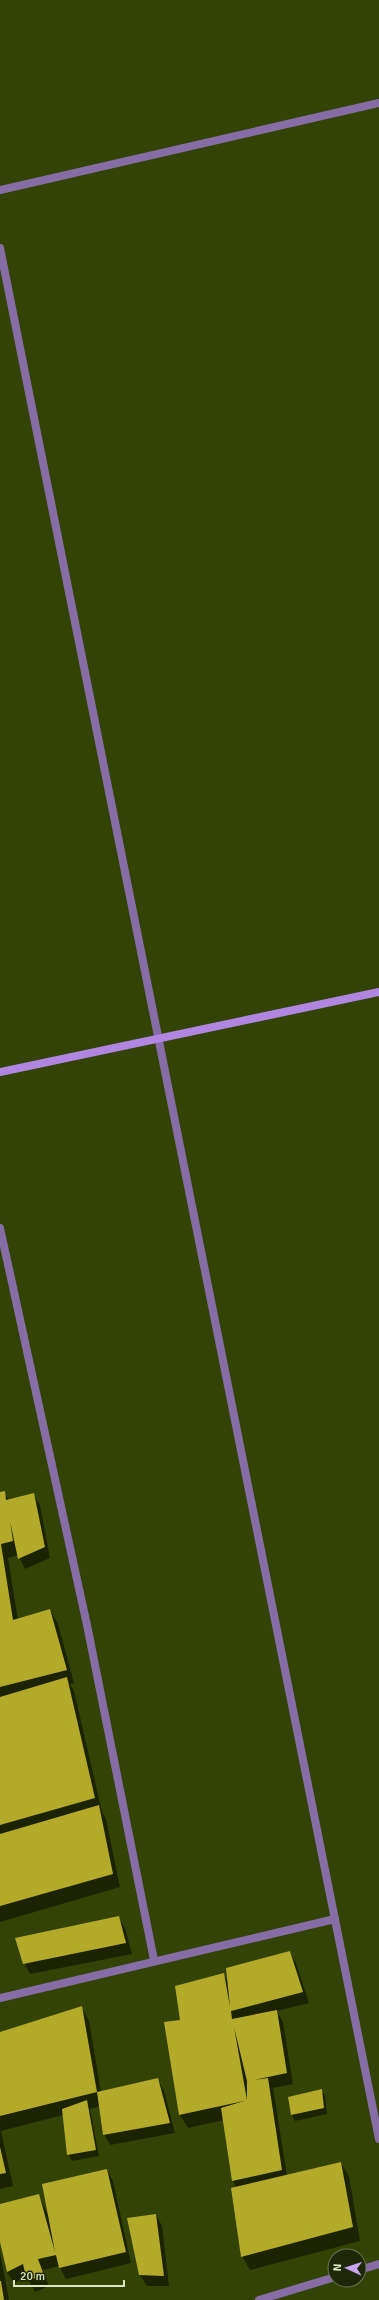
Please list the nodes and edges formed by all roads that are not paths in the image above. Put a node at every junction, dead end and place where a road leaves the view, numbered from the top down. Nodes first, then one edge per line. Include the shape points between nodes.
1 (379, 103) edge
2 (0, 190) edge
3 (0, 248) edge
4 (379, 992) edge
5 (159, 1038) junction
6 (0, 1072) edge
7 (0, 1228) edge
8 (335, 1919) junction
9 (154, 1960) junction
10 (0, 1998) edge
11 (379, 2139) edge
12 (379, 2264) edge
13 (367, 2268) edge
14 (327, 2279) edge
15 (259, 2300) edge

1 - 2 street
3 - 5 street
4 - 5 street
5 - 6 street
5 - 8 street
7 - 9 street via 87,1625
8 - 9 street
8 - 11 street
9 - 10 street
12 - 13 street
14 - 15 street

